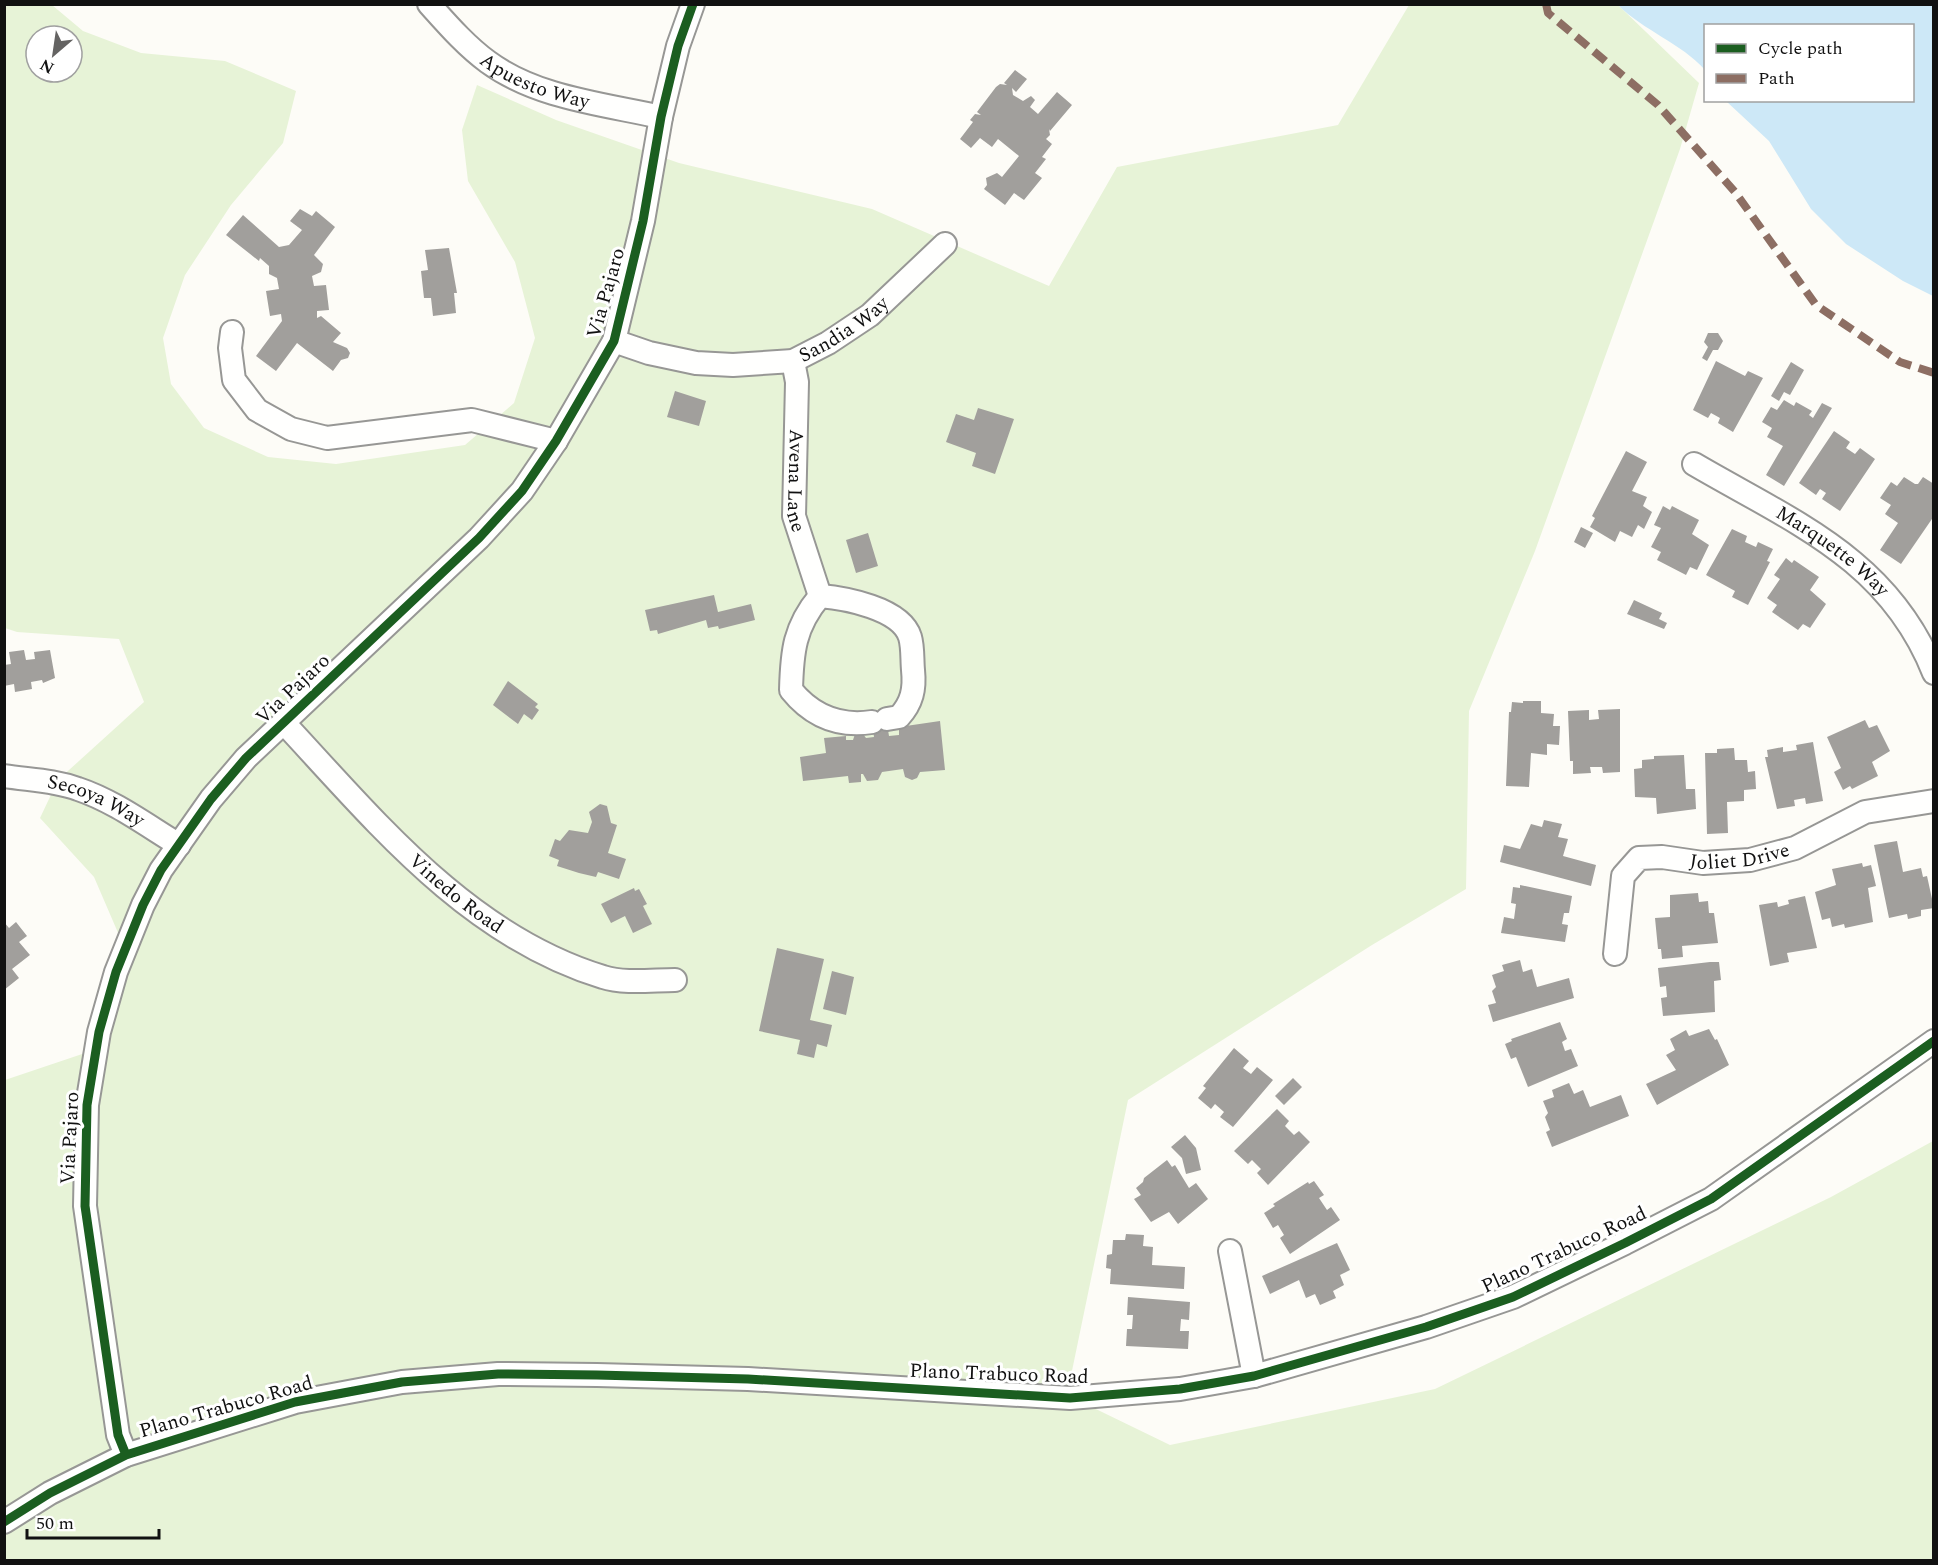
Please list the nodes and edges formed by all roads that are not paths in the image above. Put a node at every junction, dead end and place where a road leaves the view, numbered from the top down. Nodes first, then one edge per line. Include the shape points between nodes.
1 (429, 4) edge
2 (693, 4) edge
3 (661, 117) junction
4 (945, 244) dead end
5 (232, 332) dead end
6 (614, 341) junction
7 (793, 361) junction
8 (556, 441) junction
9 (1694, 464) dead end
10 (820, 596) junction
11 (1934, 674) edge
12 (284, 723) junction
13 (4, 776) edge
14 (1934, 801) edge
15 (179, 845) junction
16 (1615, 954) dead end
17 (675, 980) dead end
18 (1934, 1041) edge
19 (1230, 1251) dead end
20 (1254, 1376) junction
21 (126, 1455) junction
22 (4, 1522) edge

1 - 3 street, Apuesto Way via 488,62 520,81 555,94
2 - 3 street, Via Pajaro
3 - 6 street, Via Pajaro via 644,221
4 - 7 street, Sandia Way via 870,315
5 - 8 street via 234,380 257,410 291,429 327,438 472,420
6 - 7 street, Sandia Way via 696,363
6 - 8 street, Via Pajaro
7 - 10 street, Avena Lane via 797,382 794,516
8 - 12 street, Via Pajaro via 522,491 479,537
9 - 11 street, Marquette Way via 1823,539 1865,571 1897,604
10 - 10 street via 801,624 792,651 791,690 802,704 828,720 855,725 899,717 913,697 910,635 879,609 849,599
12 - 15 street, Via Pajaro via 246,758
12 - 17 street, Vinedo Road via 428,873 486,921 552,957 605,978
13 - 15 street, Secoya Way via 38,779 87,792
14 - 16 street, Joliet Drive via 1865,812 1795,848 1750,860 1703,863 1639,858 1623,876
15 - 21 street, Via Pajaro via 143,905 116,972 99,1032 87,1105 85,1206 118,1435
18 - 20 street, Plano Trabuco Road via 1711,1199 1625,1243 1513,1297 1426,1327
19 - 20 street
20 - 21 street, Plano Trabuco Road via 1180,1389 1070,1398 748,1379 498,1374 402,1382 295,1402
21 - 22 street, Plano Trabuco Road via 50,1493

